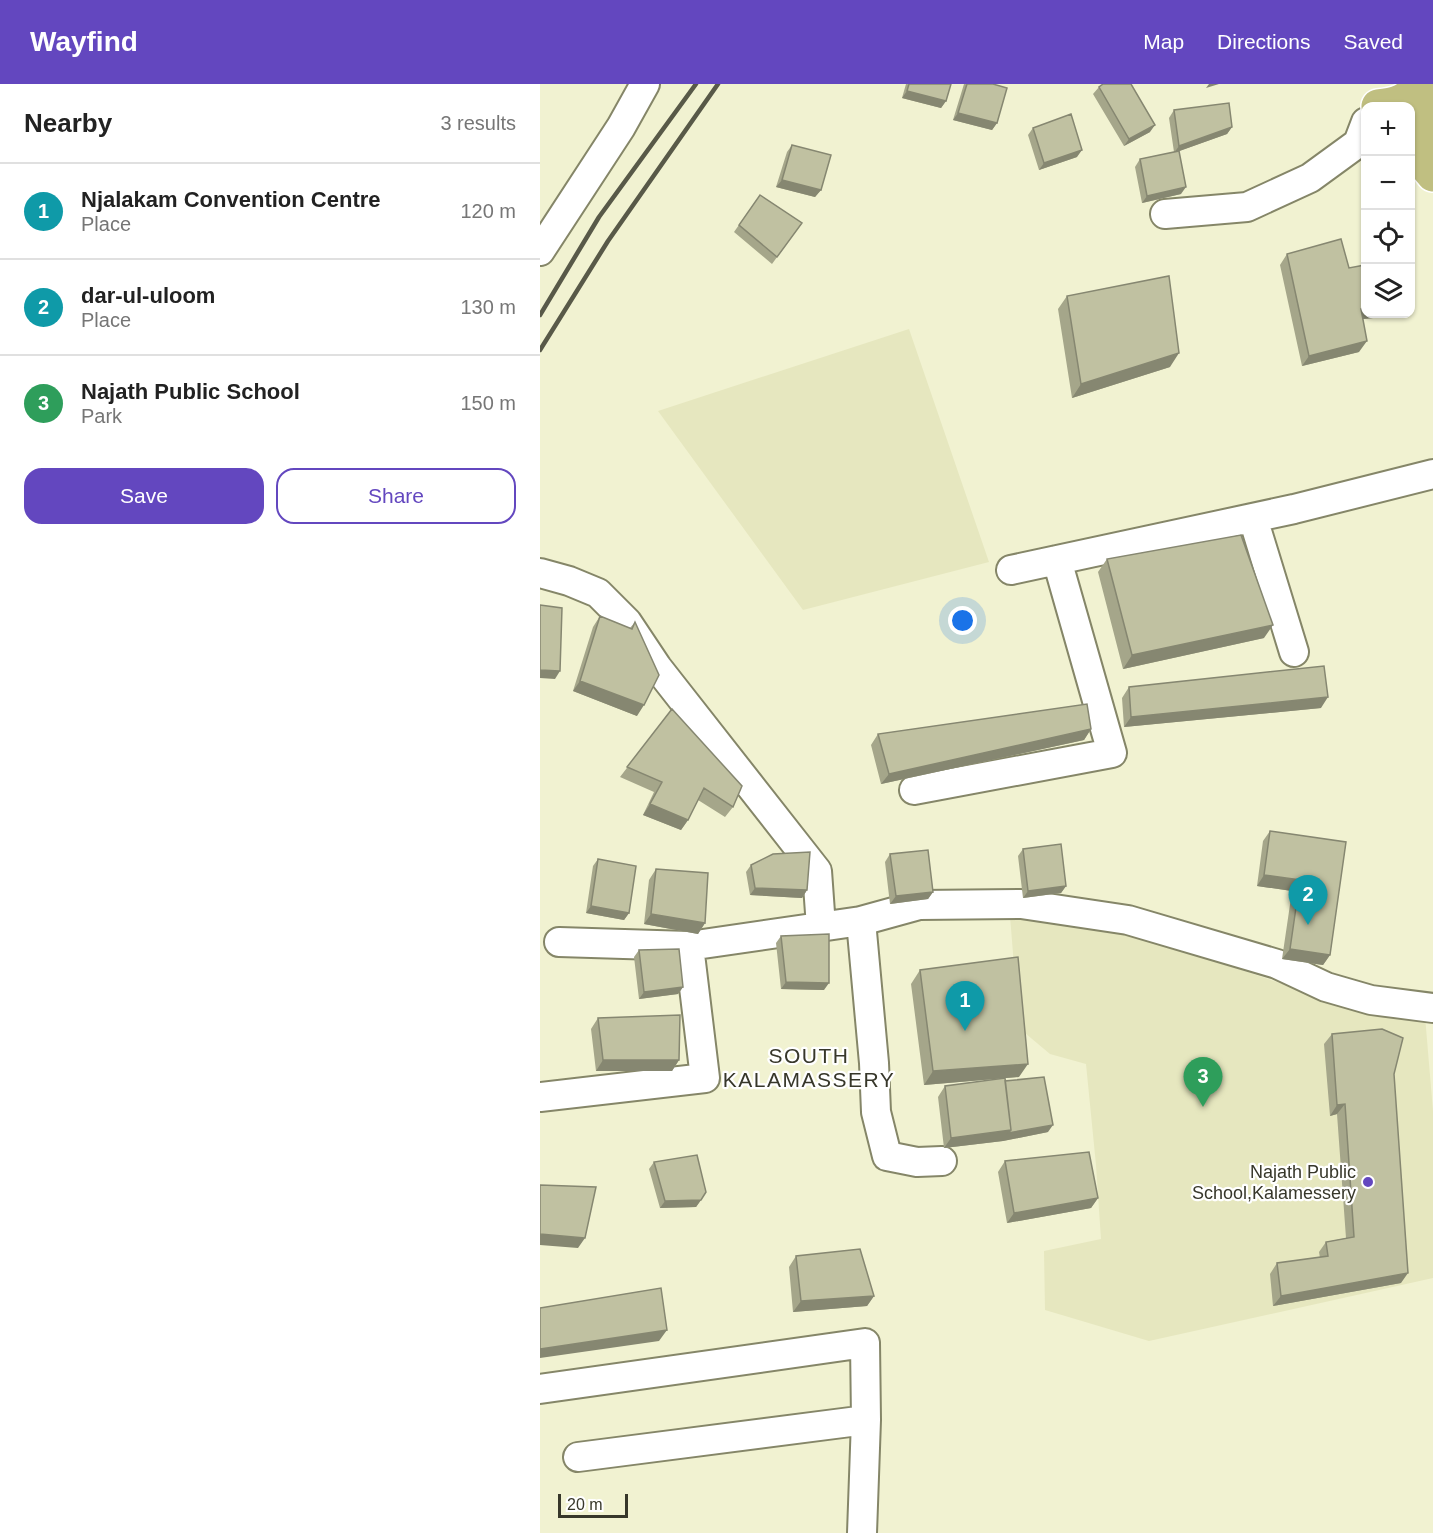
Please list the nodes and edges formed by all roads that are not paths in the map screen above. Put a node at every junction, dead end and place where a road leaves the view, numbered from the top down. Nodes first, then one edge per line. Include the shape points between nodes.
1 (645, 84) edge
2 (1418, 84) edge
3 (1399, 102) edge
4 (1433, 134) edge
5 (1361, 135) edge
6 (1415, 153) edge
7 (1433, 176) edge
8 (1165, 214) dead end
9 (540, 251) edge
10 (1433, 474) edge
11 (1253, 518) junction
12 (1058, 560) junction
13 (1011, 570) dead end
14 (540, 573) edge
15 (1294, 652) dead end
16 (914, 790) dead end
17 (861, 921) junction
18 (821, 927) junction
19 (559, 942) dead end
20 (689, 946) junction
21 (1433, 1008) edge
22 (540, 1096) edge
23 (942, 1161) dead end
24 (540, 1389) edge
25 (866, 1420) junction
26 (578, 1457) dead end
27 (862, 1533) edge

1 - 9 street
2 - 3 main road via 1412,94
2 - 4 main road
5 - 8 street via 1358,143 1318,173 1247,207
6 - 7 main road
10 - 11 street
11 - 12 street
11 - 15 street
12 - 13 street
12 - 16 street via 1112,753
14 - 18 street via 598,593 627,622 657,668 817,871
17 - 18 street
17 - 21 street via 919,905 1010,904 1128,920 1277,964 1326,987 1371,1000
17 - 23 street via 876,1112 887,1156 917,1162
18 - 20 street
19 - 20 street
20 - 22 street via 705,1078
24 - 25 street via 865,1343
25 - 26 street
25 - 27 street

